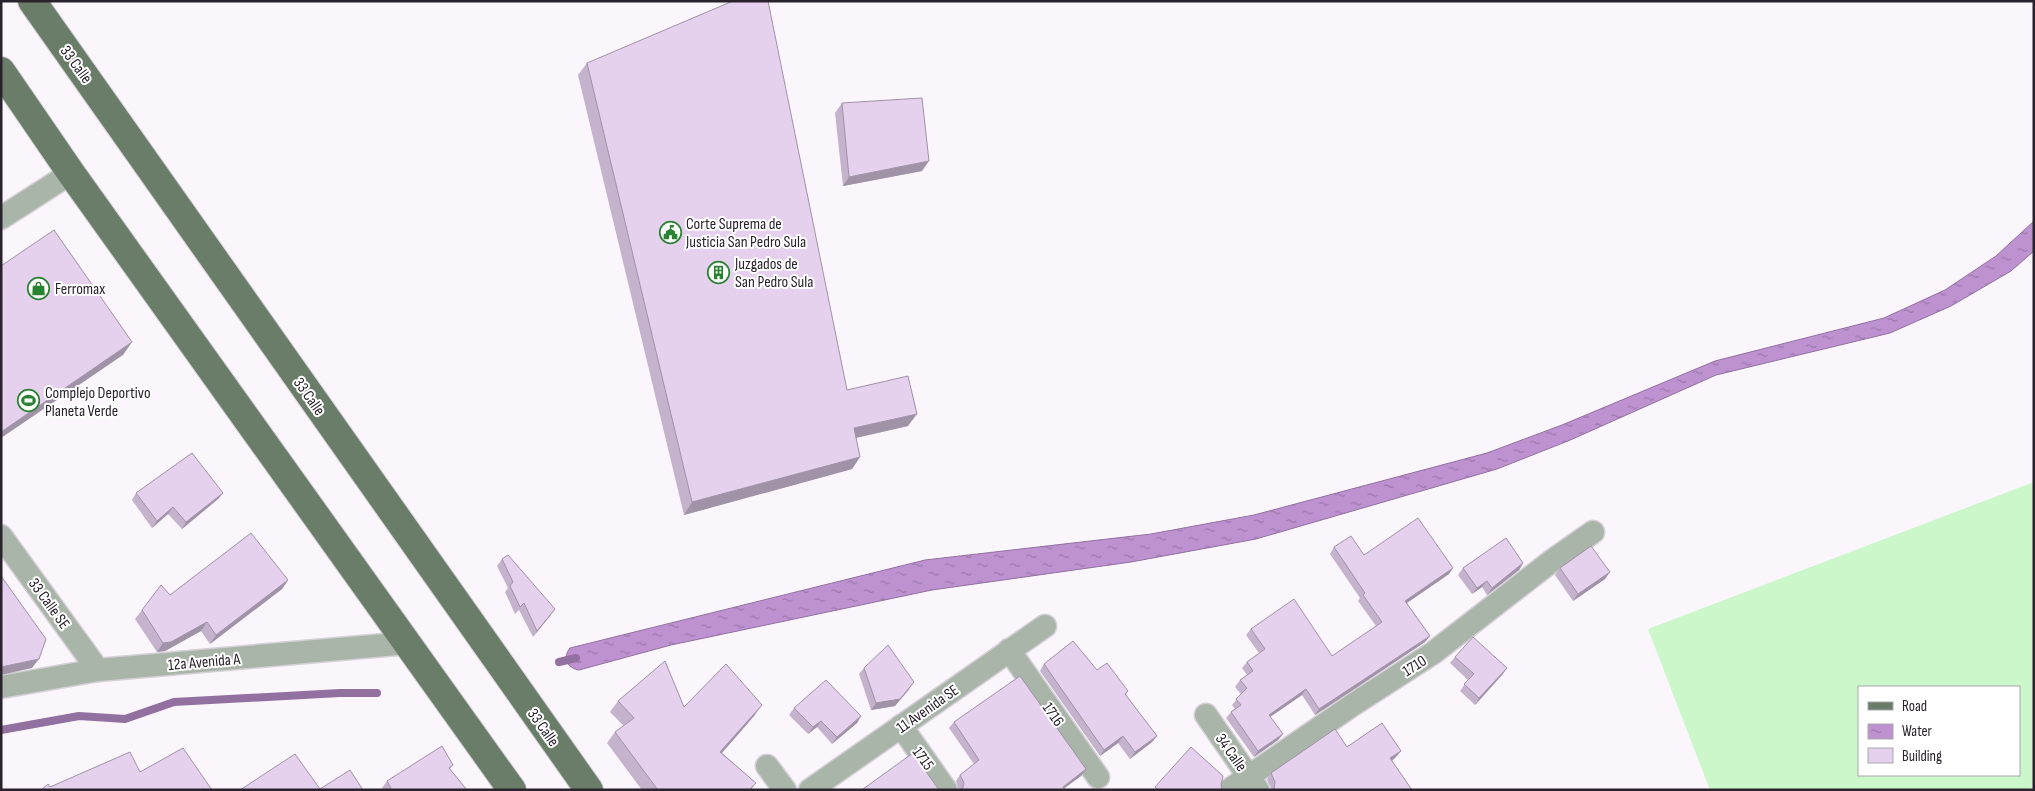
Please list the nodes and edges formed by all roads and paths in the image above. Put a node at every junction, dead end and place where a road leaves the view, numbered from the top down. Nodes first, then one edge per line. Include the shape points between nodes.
1 (32, 1) edge
2 (1, 71) edge
3 (71, 173) junction
4 (1, 218) edge
5 (1594, 532) dead end
6 (1, 536) edge
7 (1045, 626) dead end
8 (408, 643) junction
9 (1009, 650) junction
10 (98, 670) junction
11 (1, 688) edge
12 (1206, 715) dead end
13 (901, 726) junction
14 (767, 766) dead end
15 (1098, 777) dead end
16 (1254, 783) edge
17 (512, 790) edge
18 (589, 790) edge
19 (785, 790) edge
20 (810, 790) edge
21 (946, 790) edge
22 (1228, 790) edge

1 - 18 main road, 33 Calle
2 - 3 main road
3 - 4 street
3 - 8 main road
5 - 16 street, 1710 via 1433,654 1354,704
6 - 10 street, 33 Calle SE
7 - 9 street, 11 Avenida SE
8 - 10 street, 12a Avenida A
8 - 17 main road
9 - 13 street, 11 Avenida SE
9 - 15 street, 1716
10 - 11 street, 12a Avenida A
12 - 16 street, 34 Calle
13 - 20 street, 11 Avenida SE
13 - 21 street, 1715
14 - 19 street
16 - 22 street, 1710

